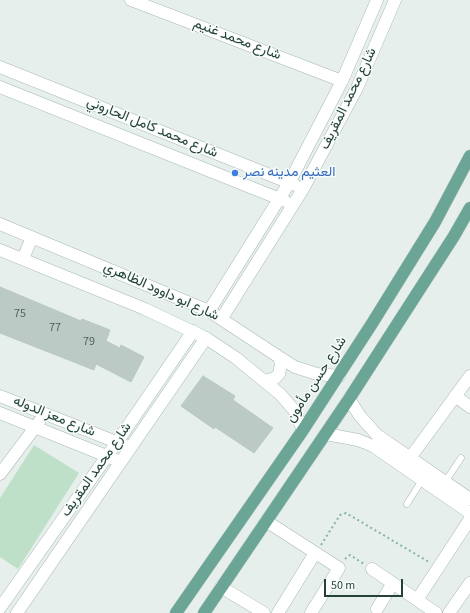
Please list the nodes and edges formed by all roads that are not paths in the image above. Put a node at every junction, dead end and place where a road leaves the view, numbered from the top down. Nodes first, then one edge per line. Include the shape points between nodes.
1 (131, 0) edge
2 (377, 0) edge
3 (395, 0) edge
4 (0, 67) edge
5 (342, 81) junction
6 (0, 87) edge
7 (470, 156) edge
8 (289, 183) junction
9 (303, 188) junction
10 (278, 198) junction
11 (294, 205) junction
12 (470, 208) edge
13 (0, 224) edge
14 (32, 237) junction
15 (0, 250) edge
16 (23, 259) junction
17 (209, 311) junction
18 (222, 318) junction
19 (193, 331) junction
20 (206, 338) junction
21 (278, 357) junction
22 (338, 376) junction
23 (470, 376) edge
24 (265, 381) junction
25 (0, 396) edge
26 (455, 396) junction
27 (349, 399) junction
28 (470, 407) edge
29 (0, 413) edge
30 (46, 414) junction
31 (35, 427) junction
32 (303, 430) junction
33 (371, 430) junction
34 (326, 434) junction
35 (117, 442) junction
36 (366, 443) junction
37 (131, 448) junction
38 (107, 456) junction
39 (410, 458) junction
40 (461, 458) dead end
41 (121, 461) junction
42 (0, 474) edge
43 (422, 480) junction
44 (445, 482) junction
45 (470, 499) edge
46 (407, 504) dead end
47 (470, 513) edge
48 (470, 519) edge
49 (266, 521) junction
50 (315, 553) junction
51 (372, 569) road end
52 (393, 583) junction
53 (470, 583) edge
54 (221, 587) junction
55 (417, 600) junction
56 (0, 608) edge
57 (377, 609) dead end
58 (17, 613) edge
59 (176, 613) edge
60 (204, 613) edge
61 (264, 613) edge
62 (278, 613) edge
63 (311, 613) edge
64 (436, 613) edge
65 (449, 613) edge

1 - 5 street, شارع محمد غنيم
2 - 5 street, شارع محمد المقريف
3 - 9 street, شارع محمد المقريف via 357,88
4 - 8 street, شارع محمد كامل الحاروني
5 - 8 street, شارع محمد المقريف
6 - 10 street, شارع محمد كامل الحاروني
7 - 22 main road, شارع حسن مأمون via 435,222
8 - 9 street, شارع محمد كامل الحاروني
8 - 10 street, شارع محمد المقريف
9 - 11 street, شارع محمد المقريف
10 - 11 street, شارع محمد كامل الحاروني
10 - 17 street, شارع محمد المقريف
11 - 18 street, شارع محمد المقريف
12 - 27 main road
13 - 14 street, شارع ابو داوود الظاهري
14 - 16 street
14 - 17 street, شارع ابو داوود الظاهري
15 - 16 street, شارع ابو داوود الظاهري
16 - 19 street, شارع ابو داوود الظاهري
17 - 18 street, شارع ابو داوود الظاهري
18 - 21 street, شارع ابو داوود الظاهري
19 - 20 street, شارع ابو داوود الظاهري
19 - 35 street, شارع محمد المقريف
20 - 24 street, شارع ابو داوود الظاهري
20 - 37 street, شارع محمد المقريف
21 - 22 street, شارع ابو داوود الظاهري via 306,371
21 - 24 street via 281,364 279,374
22 - 32 main road, شارع حسن مأمون
23 - 26 street
24 - 32 street, شارع ابو داوود الظاهري via 288,402
25 - 30 street, شارع معز الدوله
26 - 28 street
26 - 39 street
27 - 33 street
27 - 34 main road
29 - 31 street, شارع معز الدوله
30 - 31 street
30 - 35 street, شارع معز الدوله
31 - 38 street, شارع معز الدوله
31 - 42 street
32 - 59 main road, شارع حسن مأمون
33 - 36 street via 366,433
33 - 39 street
34 - 36 street
34 - 49 main road
35 - 37 street, شارع معز الدوله
35 - 38 street, شارع محمد المقريف
36 - 43 street
37 - 41 street, شارع محمد المقريف
38 - 41 street, شارع معز الدوله
38 - 56 street, شارع محمد المقريف
39 - 44 street
40 - 44 lane
41 - 58 street, شارع محمد المقريف
43 - 46 lane
43 - 47 street
44 - 45 street
48 - 55 street
49 - 50 street
49 - 54 main road
50 - 62 street
50 - 63 street via 339,568
51 - 52 street
52 - 55 street
52 - 57 street
53 - 65 street
54 - 60 main road
54 - 61 street
55 - 64 street

